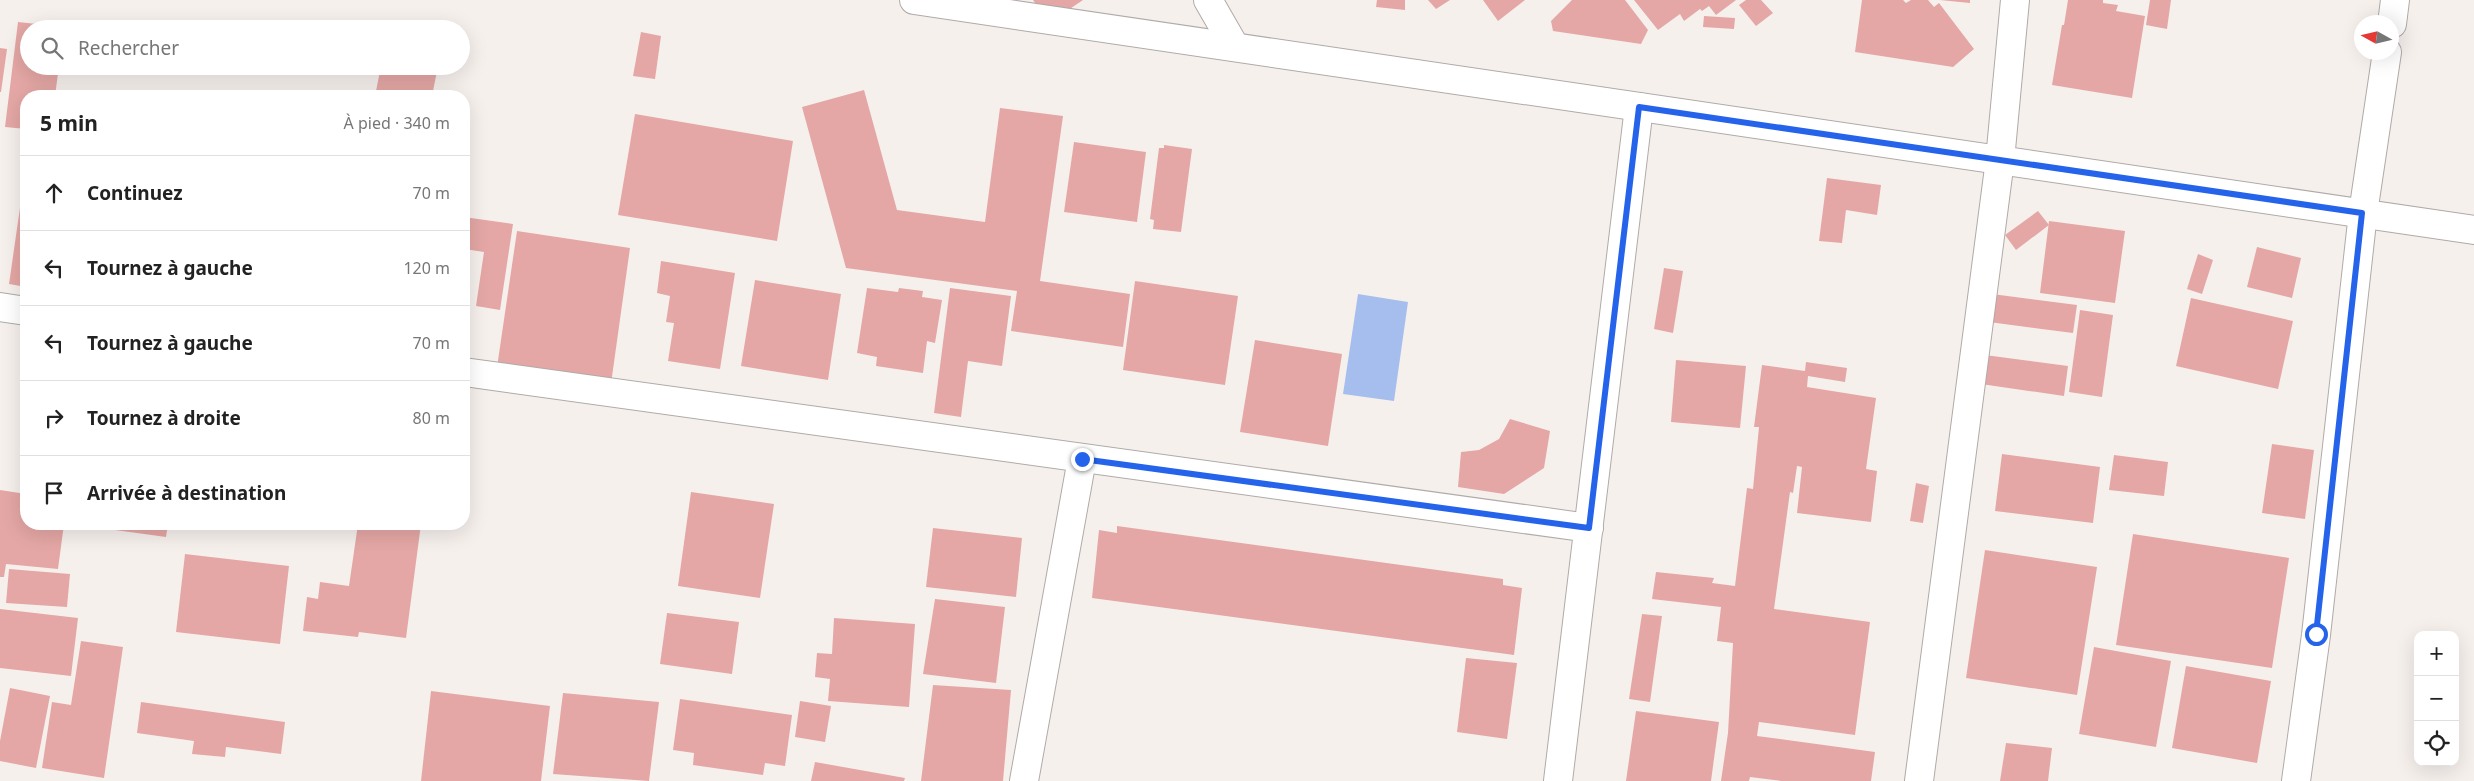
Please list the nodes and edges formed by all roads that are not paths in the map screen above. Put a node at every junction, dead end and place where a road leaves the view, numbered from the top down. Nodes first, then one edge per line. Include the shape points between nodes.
1 (914, 0) edge
2 (1208, 0) edge
3 (2015, 0) edge
4 (2395, 0) edge
5 (2393, 15) edge
6 (1235, 47) junction
7 (2386, 60) edge
8 (1639, 107) junction
9 (2000, 160) junction
10 (2362, 213) junction
11 (2474, 230) edge
12 (0, 307) edge
13 (20, 310) edge
14 (470, 373) edge
15 (1082, 459) junction
16 (1589, 528) junction
17 (1024, 781) edge
18 (1558, 781) edge
19 (1919, 781) edge
20 (2296, 781) edge

1 - 6 street
2 - 6 street
3 - 9 street
4 - 5 street
6 - 8 street
7 - 10 street
8 - 9 street
8 - 16 street
9 - 10 street
9 - 19 street
10 - 11 street
10 - 20 street via 2316,634
12 - 13 street
14 - 15 street
15 - 16 street
15 - 17 street
16 - 18 street

